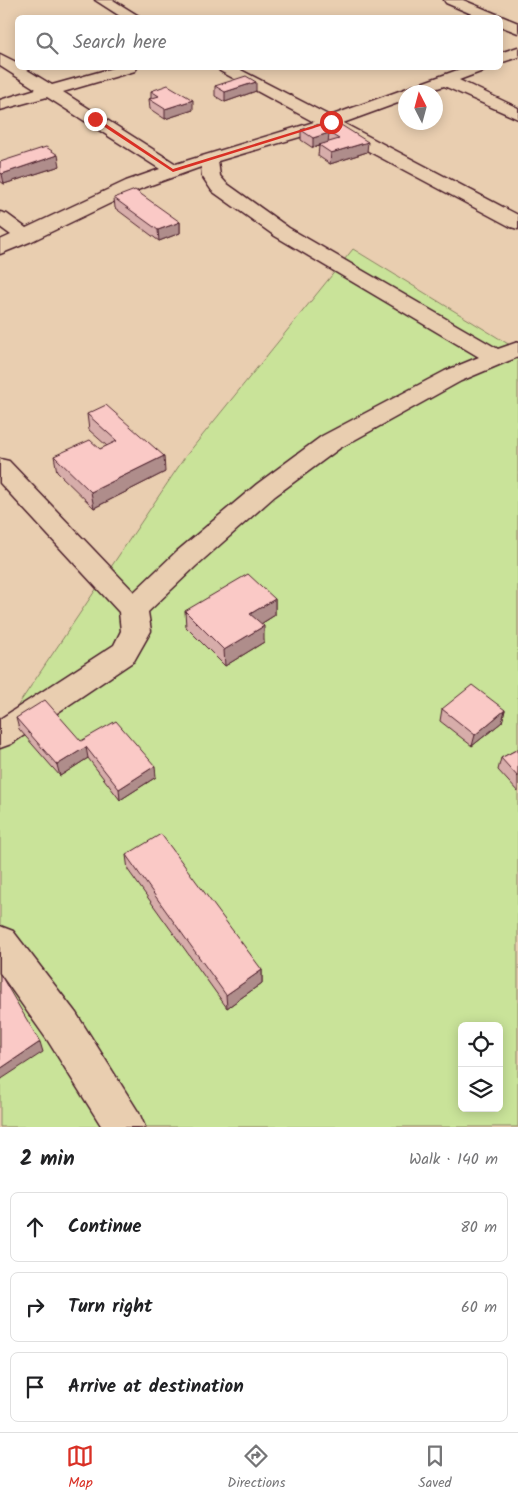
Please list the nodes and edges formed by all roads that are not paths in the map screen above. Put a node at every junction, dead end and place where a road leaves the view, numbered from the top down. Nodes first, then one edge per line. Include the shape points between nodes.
1 (102, 0) edge
2 (451, 0) edge
3 (130, 15) edge
4 (488, 15) edge
5 (503, 22) edge
6 (518, 29) edge
7 (518, 52) edge
8 (503, 57) edge
9 (0, 59) edge
10 (15, 69) edge
11 (17, 70) edge
12 (122, 70) edge
13 (230, 70) edge
14 (472, 70) edge
15 (445, 80) junction
16 (430, 85) edge
17 (48, 90) junction
18 (398, 97) edge
19 (0, 105) edge
20 (518, 114) edge
21 (331, 122) junction
22 (209, 158) junction
23 (173, 170) junction
24 (0, 218) edge
25 (518, 223) edge
26 (25, 237) junction
27 (0, 248) edge
28 (507, 353) edge
29 (0, 467) edge
30 (133, 609) junction
31 (0, 735) edge
32 (0, 943) edge
33 (124, 1127) edge

1 - 3 street
2 - 4 street
5 - 6 street
7 - 8 street
9 - 10 street
11 - 17 street
12 - 17 street
13 - 21 street
14 - 15 street
15 - 16 street
15 - 20 street
17 - 19 street
17 - 23 street
18 - 21 street
21 - 22 street
21 - 25 street
22 - 23 street
22 - 28 street via 211,176 219,187 282,232
23 - 26 street via 99,200
24 - 26 street
26 - 27 street
28 - 30 street via 453,376 331,442 266,490
29 - 30 street
30 - 31 street via 136,631 124,653
32 - 33 street via 62,1027

